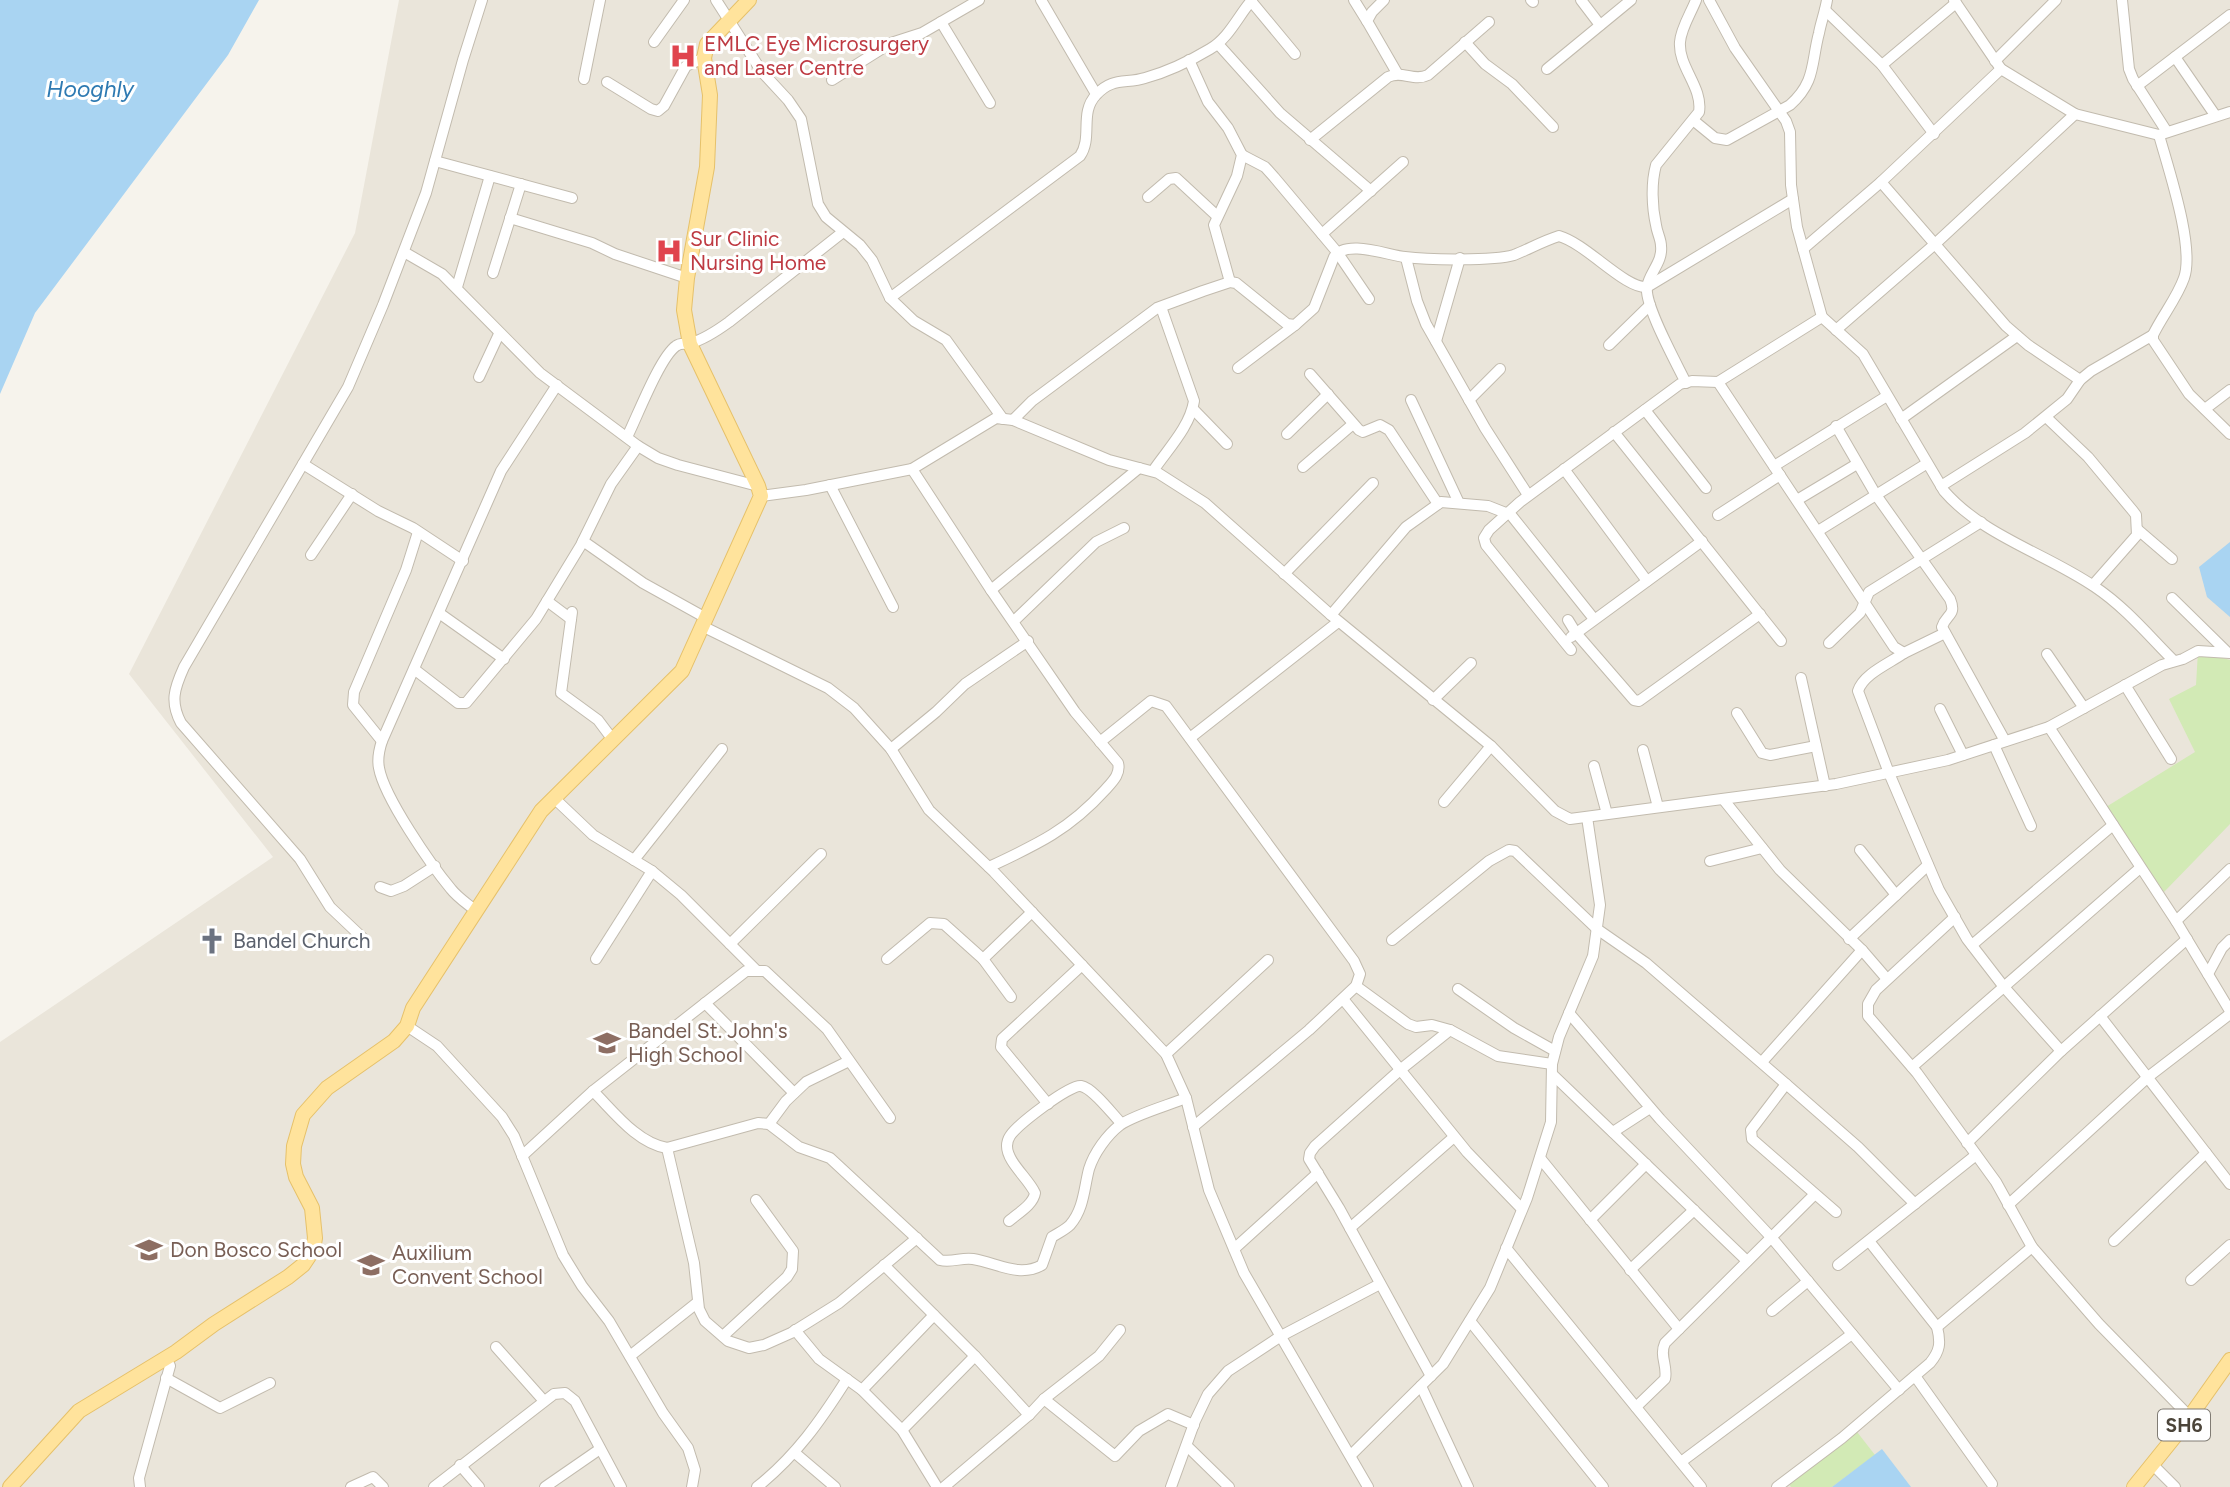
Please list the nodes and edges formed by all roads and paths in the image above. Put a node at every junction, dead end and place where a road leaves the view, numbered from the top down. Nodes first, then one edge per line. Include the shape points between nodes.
1 (482, 0) edge
2 (600, 0) edge
3 (684, 0) edge
4 (716, 0) edge
5 (749, 0) edge
6 (979, 0) edge
7 (1041, 0) edge
8 (1354, 0) edge
9 (1384, 0) edge
10 (1581, 0) edge
11 (1696, 0) edge
12 (1709, 0) edge
13 (2056, 0) edge
14 (2122, 0) edge
15 (1251, 1) edge
16 (1626, 1) edge
17 (1955, 1) edge
18 (1826, 5) edge
19 (2230, 15) edge
20 (728, 20) junction
21 (1367, 21) junction
22 (941, 22) junction
23 (1489, 22) dead end
24 (1600, 25) junction
25 (654, 41) dead end
26 (1465, 42) junction
27 (1218, 44) junction
28 (1295, 54) dead end
29 (2175, 57) junction
30 (704, 58) junction
31 (1189, 60) junction
32 (1882, 65) junction
33 (1998, 65) junction
34 (1547, 69) dead end
35 (1396, 73) junction
36 (584, 79) dead end
37 (832, 79) dead end
38 (607, 82) dead end
39 (2137, 86) junction
40 (1096, 94) junction
41 (990, 103) dead end
42 (1779, 110) junction
43 (2230, 112) edge
44 (2075, 114) junction
45 (2215, 115) junction
46 (1693, 120) junction
47 (1553, 127) dead end
48 (2163, 133) junction
49 (1934, 134) junction
50 (1310, 140) junction
51 (1242, 155) junction
52 (435, 162) junction
53 (1403, 162) dead end
54 (489, 176) junction
55 (1881, 182) junction
56 (521, 184) junction
57 (1371, 191) junction
58 (1148, 197) dead end
59 (572, 198) dead end
60 (1793, 200) junction
61 (1217, 216) junction
62 (510, 218) junction
63 (843, 232) junction
64 (1322, 234) junction
65 (1935, 244) junction
66 (1803, 249) junction
67 (404, 252) junction
68 (1337, 252) junction
69 (1406, 258) junction
70 (1460, 258) junction
71 (493, 273) dead end
72 (687, 278) junction
73 (1230, 282) junction
74 (1647, 286) junction
75 (457, 287) junction
76 (890, 298) junction
77 (1368, 299) dead end
78 (1650, 305) junction
79 (1161, 307) junction
80 (1822, 317) junction
81 (1295, 325) junction
82 (1836, 330) junction
83 (499, 334) junction
84 (2153, 335) junction
85 (2017, 336) junction
86 (1436, 341) junction
87 (690, 344) junction
88 (1609, 345) dead end
89 (1238, 368) dead end
90 (1500, 369) dead end
91 (1310, 374) dead end
92 (479, 377) dead end
93 (2080, 380) junction
94 (1717, 382) junction
95 (1686, 383) junction
96 (557, 385) junction
97 (2230, 390) edge
98 (1328, 394) junction
99 (1887, 396) junction
100 (1411, 400) dead end
101 (1469, 400) junction
102 (1193, 409) junction
103 (2205, 409) junction
104 (1644, 410) junction
105 (2046, 417) junction
106 (1008, 419) junction
107 (1900, 419) junction
108 (1353, 424) junction
109 (1836, 426) junction
110 (1614, 432) junction
111 (1287, 434) dead end
112 (2230, 434) edge
113 (627, 437) junction
114 (1227, 444) dead end
115 (638, 446) junction
116 (303, 464) junction
117 (1857, 464) junction
118 (1926, 464) junction
119 (1303, 467) dead end
120 (1139, 468) junction
121 (912, 469) junction
122 (1564, 469) junction
123 (1153, 471) junction
124 (1777, 471) junction
125 (1373, 483) dead end
126 (830, 485) junction
127 (1941, 486) junction
128 (1706, 488) dead end
129 (760, 491) junction
130 (352, 494) junction
131 (1528, 495) junction
132 (1876, 495) junction
133 (1797, 500) junction
134 (1459, 503) junction
135 (1438, 504) junction
136 (1507, 512) junction
137 (1718, 515) dead end
138 (1980, 522) junction
139 (1124, 528) dead end
140 (2137, 529) junction
141 (418, 531) junction
142 (1818, 531) junction
143 (583, 541) junction
144 (1702, 541) junction
145 (311, 555) dead end
146 (1921, 559) junction
147 (2172, 559) dead end
148 (463, 561) junction
149 (1284, 574) junction
150 (1647, 581) junction
151 (2093, 586) junction
152 (991, 590) junction
153 (2172, 598) dead end
154 (1864, 600) junction
155 (547, 601) junction
156 (892, 607) dead end
157 (439, 613) junction
158 (1760, 614) junction
159 (1334, 618) junction
160 (1594, 619) junction
161 (1568, 620) dead end
162 (1014, 621) junction
163 (704, 622) junction
164 (1576, 633) junction
165 (1945, 633) junction
166 (1028, 641) junction
167 (1781, 641) dead end
168 (1829, 643) dead end
169 (1904, 653) junction
170 (2228, 653) edge
171 (2047, 654) dead end
172 (504, 659) junction
173 (2175, 661) junction
174 (1471, 663) dead end
175 (414, 669) junction
176 (1801, 678) dead end
177 (2125, 685) junction
178 (1433, 700) junction
179 (2084, 708) junction
180 (1940, 709) dead end
181 (1737, 713) dead end
182 (2049, 727) junction
183 (1190, 738) junction
184 (613, 740) junction
185 (382, 741) junction
186 (1100, 742) junction
187 (1999, 743) junction
188 (1491, 746) junction
189 (1816, 746) junction
190 (891, 749) junction
191 (722, 750) dead end
192 (1643, 750) dead end
193 (1963, 755) junction
194 (2171, 759) dead end
195 (1594, 766) dead end
196 (1889, 773) junction
197 (1825, 786) junction
198 (554, 798) junction
199 (1723, 799) junction
200 (1444, 802) dead end
201 (1658, 807) junction
202 (1607, 814) junction
203 (1587, 817) junction
204 (2113, 825) junction
205 (2031, 826) dead end
206 (1762, 848) junction
207 (1860, 850) dead end
208 (821, 854) dead end
209 (634, 860) junction
210 (1710, 861) dead end
211 (1928, 864) junction
212 (435, 866) junction
213 (989, 867) junction
214 (2140, 868) junction
215 (2230, 869) edge
216 (652, 871) junction
217 (380, 887) dead end
218 (1896, 895) junction
219 (476, 911) junction
220 (1032, 912) junction
221 (1955, 917) junction
222 (2176, 921) junction
223 (1597, 929) junction
224 (1849, 939) junction
225 (2187, 939) junction
226 (1392, 940) dead end
227 (2230, 940) edge
228 (366, 941) dead end
229 (730, 944) junction
230 (1972, 945) junction
231 (1862, 950) junction
232 (887, 958) dead end
233 (983, 958) junction
234 (596, 959) dead end
235 (1268, 960) dead end
236 (1082, 965) junction
237 (756, 970) junction
238 (2208, 974) junction
239 (1887, 979) junction
240 (1356, 986) junction
241 (2004, 987) junction
242 (1458, 989) dead end
243 (1011, 997) dead end
244 (1343, 999) junction
245 (705, 1003) junction
246 (2230, 1012) edge
247 (1569, 1013) junction
248 (2101, 1016) junction
249 (407, 1026) junction
250 (1450, 1030) junction
251 (1555, 1051) junction
252 (2061, 1051) junction
253 (1166, 1054) junction
254 (849, 1061) junction
255 (1762, 1062) junction
256 (1912, 1068) junction
257 (1552, 1069) junction
258 (1400, 1070) junction
259 (2148, 1077) junction
260 (1786, 1084) junction
261 (593, 1091) junction
262 (794, 1093) junction
263 (1186, 1098) junction
264 (1048, 1104) junction
265 (1650, 1108) junction
266 (890, 1118) dead end
267 (769, 1124) junction
268 (1121, 1124) junction
269 (1193, 1127) junction
270 (1613, 1132) junction
271 (1454, 1137) junction
272 (1967, 1143) junction
273 (667, 1148) junction
274 (2206, 1153) junction
275 (1976, 1155) junction
276 (522, 1156) junction
277 (1540, 1158) junction
278 (1646, 1164) junction
279 (1318, 1173) junction
280 (2230, 1184) edge
281 (1814, 1195) junction
282 (756, 1200) dead end
283 (1915, 1204) junction
284 (2008, 1205) junction
285 (1522, 1209) junction
286 (1694, 1210) junction
287 (1836, 1212) dead end
288 (1590, 1220) junction
289 (1009, 1221) dead end
290 (1350, 1228) junction
291 (1771, 1237) junction
292 (917, 1238) junction
293 (1869, 1241) junction
294 (2114, 1241) dead end
295 (2230, 1245) edge
296 (2032, 1247) junction
297 (1506, 1248) junction
298 (1234, 1249) junction
299 (1747, 1261) junction
300 (884, 1265) junction
301 (1838, 1265) dead end
302 (1630, 1270) junction
303 (2191, 1280) dead end
304 (1808, 1281) junction
305 (1380, 1284) junction
306 (698, 1302) junction
307 (1772, 1311) dead end
308 (934, 1315) junction
309 (1470, 1321) junction
310 (1937, 1327) junction
311 (1679, 1329) junction
312 (1120, 1330) dead end
313 (795, 1331) junction
314 (1852, 1334) junction
315 (723, 1336) junction
316 (1281, 1336) junction
317 (496, 1347) dead end
318 (630, 1356) junction
319 (975, 1356) junction
320 (166, 1358) junction
321 (2230, 1360) edge
322 (1431, 1376) junction
323 (1915, 1377) junction
324 (166, 1378) junction
325 (847, 1379) junction
326 (270, 1383) dead end
327 (1421, 1386) junction
328 (862, 1390) junction
329 (1899, 1390) junction
330 (1044, 1399) junction
331 (544, 1401) junction
332 (1636, 1407) junction
333 (1029, 1415) junction
334 (2190, 1417) junction
335 (1194, 1425) junction
336 (902, 1430) junction
337 (1187, 1446) junction
338 (600, 1450) junction
339 (795, 1453) junction
340 (1351, 1455) junction
341 (1681, 1462) junction
342 (460, 1465) junction
343 (2153, 1465) junction
344 (1791, 1483) edge
345 (1992, 1484) dead end
346 (10, 1487) edge
347 (140, 1487) edge
348 (351, 1487) edge
349 (383, 1487) edge
350 (434, 1487) edge
351 (479, 1487) edge
352 (545, 1487) edge
353 (621, 1487) edge
354 (692, 1487) edge
355 (757, 1487) edge
356 (835, 1487) edge
357 (937, 1487) edge
358 (944, 1487) edge
359 (1171, 1487) edge
360 (1229, 1487) edge
361 (1368, 1487) edge
362 (1468, 1487) edge
363 (1603, 1487) edge
364 (1702, 1487) edge
365 (1777, 1487) edge
366 (2134, 1487) edge
367 (2175, 1487) edge

1 - 52 street
2 - 36 street
3 - 25 street
4 - 20 street
5 - 20 main road
6 - 22 street
7 - 40 street
8 - 21 street
9 - 21 street
10 - 24 street
11 - 46 street via 1680,43 1700,103
12 - 42 street via 1735,48
13 - 33 street
14 - 39 street via 2129,69
15 - 27 street
15 - 28 street
16 - 24 street
17 - 32 street
17 - 33 street
18 - 32 street
18 - 42 street via 1809,80 1797,99
19 - 29 street
20 - 30 main road via 707,44
20 - 63 street via 801,119 818,204
21 - 35 street
22 - 37 street via 891,43
22 - 41 street
23 - 26 street
24 - 34 street
26 - 35 street via 1421,78
26 - 47 street
27 - 31 street
27 - 50 street
29 - 39 street
29 - 45 street
30 - 38 street via 686,66 658,111
30 - 72 main road via 710,94 707,167
31 - 40 street via 1141,80 1115,82
31 - 51 street via 1208,102
32 - 49 street
33 - 44 street
33 - 49 street
35 - 50 street
39 - 48 street
40 - 76 street via 1087,111 1087,138 1080,156
42 - 46 street via 1727,140 1715,138
42 - 60 street via 1790,132
43 - 45 street
44 - 48 street
44 - 65 street
45 - 48 street
46 - 74 street via 1663,155 1653,175 1655,222 1662,249
48 - 84 street via 2187,262 2185,278
49 - 55 street
50 - 57 street
51 - 61 street
51 - 64 street via 1265,167
52 - 54 street
52 - 67 street
53 - 57 street
54 - 56 street
54 - 75 street
55 - 65 street
55 - 66 street
56 - 59 street
56 - 62 street
57 - 64 street
58 - 61 street via 1176,178
60 - 66 street
60 - 74 street
61 - 73 street via 1214,225
62 - 71 street
62 - 72 street
63 - 76 street via 872,260
63 - 87 street via 729,322
64 - 68 street
65 - 82 street
65 - 85 street
66 - 80 street
67 - 75 street
67 - 116 street via 348,387
68 - 69 street via 1354,248
68 - 77 street
68 - 81 street via 1314,308
69 - 70 street
69 - 86 street via 1422,314
70 - 74 street via 1512,255 1559,236 1579,244 1629,283
70 - 86 street
72 - 87 main road via 684,310
73 - 79 street
73 - 81 street via 1287,324
74 - 78 street
75 - 83 street
76 - 106 street via 914,321 946,340
78 - 88 street
78 - 95 street
79 - 102 street
79 - 106 street
80 - 82 street
80 - 94 street
81 - 89 street
82 - 99 street via 1863,354
83 - 92 street
83 - 96 street
84 - 93 street
84 - 103 street via 2180,382
85 - 93 street
85 - 107 street
86 - 101 street
87 - 113 street via 681,343 667,357
87 - 129 main road
90 - 101 street
91 - 98 street
93 - 105 street
94 - 95 street
94 - 124 street
95 - 104 street
96 - 113 street
96 - 148 street via 501,471
97 - 103 street
98 - 108 street
98 - 111 street
99 - 107 street
99 - 109 street
100 - 134 street
101 - 131 street
102 - 114 street
102 - 123 street
103 - 112 street
104 - 110 street
104 - 128 street
105 - 127 street
105 - 140 street via 2088,457 2133,511
106 - 120 street
106 - 121 street via 996,418
107 - 118 street
108 - 119 street
108 - 135 street via 1363,432 1380,425 1389,430
109 - 117 street
109 - 124 street
110 - 122 street
110 - 144 street
113 - 115 street
115 - 129 street via 658,458
115 - 143 street via 611,484
116 - 130 street
116 - 228 street via 184,667 174,710 300,859 330,907
117 - 132 street
117 - 133 street
118 - 127 street
118 - 132 street
120 - 123 street
120 - 152 street
121 - 126 street
121 - 152 street
122 - 131 street
122 - 150 street
123 - 149 street via 1205,503
124 - 133 street
124 - 137 street
125 - 149 street
126 - 129 street
126 - 156 street
127 - 138 street via 1954,503
129 - 163 main road
130 - 141 street
130 - 145 street
131 - 136 street
132 - 142 street
132 - 146 street
133 - 142 street
134 - 135 street
134 - 136 street
135 - 159 street via 1406,527
136 - 160 street
136 - 164 street via 1489,530 1486,545 1567,646
138 - 146 street
138 - 151 street
139 - 162 street via 1096,542
140 - 147 street
140 - 151 street via 2134,541
141 - 148 street
141 - 185 street via 354,692 352,705
142 - 154 street
143 - 155 street
143 - 163 street
144 - 150 street
144 - 158 street
146 - 154 street via 1877,586
146 - 165 street via 1954,607 1942,627
148 - 157 street
149 - 159 street
150 - 160 street
151 - 173 street
152 - 162 street
153 - 170 street
154 - 168 street via 1860,613
154 - 169 street via 1894,647
155 - 172 street
155 - 184 street via 572,615 561,693 598,720
157 - 172 street
157 - 175 street
158 - 164 street via 1639,701
158 - 167 street
159 - 178 street
159 - 183 street
160 - 164 street
161 - 164 street
162 - 166 street
163 - 184 main road via 682,671
163 - 190 street via 828,688 854,708
165 - 169 street
165 - 187 street
166 - 186 street
166 - 190 street via 965,684
169 - 196 street via 1866,679 1857,691
170 - 173 street via 2197,651
171 - 179 street
172 - 175 street via 466,704 458,703
173 - 177 street
174 - 178 street
175 - 185 street
176 - 189 street
177 - 179 street
177 - 194 street
178 - 188 street
179 - 182 street
180 - 193 street
181 - 189 street via 1762,753
182 - 187 street
182 - 204 street
183 - 186 street via 1166,706 1151,701
183 - 240 street via 1354,961 1360,974
184 - 198 main road
185 - 212 street via 379,769 390,797
186 - 213 street via 1119,769 1084,813 1045,841
187 - 193 street
187 - 205 street
188 - 200 street
188 - 203 street via 1555,811 1570,819
189 - 197 street
190 - 213 street via 929,810
191 - 209 street
192 - 201 street
193 - 196 street
195 - 202 street
196 - 197 street
196 - 211 street
197 - 199 street
198 - 209 street via 593,835
198 - 219 main road
199 - 201 street
199 - 206 street
201 - 202 street
202 - 203 street
203 - 223 street via 1600,905
204 - 214 street
204 - 230 street
206 - 210 street
206 - 224 street
207 - 218 street
208 - 229 street
209 - 216 street
211 - 218 street
211 - 221 street
212 - 217 street via 391,891
212 - 219 street via 452,891
213 - 220 street
214 - 222 street
214 - 241 street
215 - 222 street
216 - 229 street
216 - 234 street
218 - 224 street
219 - 249 main road via 413,1008
220 - 233 street
220 - 236 street
221 - 230 street
221 - 239 street
222 - 225 street
223 - 226 street via 1524,857 1510,850 1489,861
223 - 247 street via 1593,956
223 - 255 street via 1646,963
224 - 231 street
225 - 238 street
225 - 248 street
227 - 238 street
229 - 237 street
230 - 241 street
231 - 239 street
231 - 255 street
232 - 233 street via 930,923 938,922
233 - 243 street
235 - 253 street
236 - 253 street
236 - 264 street via 1002,1039 1001,1047
237 - 245 street via 746,971
237 - 254 street via 778,980 827,1029
238 - 246 street
239 - 256 street via 1868,1004 1868,1016
240 - 244 street
240 - 250 street via 1408,1024
241 - 252 street
241 - 256 street
242 - 251 street
244 - 258 street
244 - 269 street
245 - 261 street
245 - 262 street
246 - 259 street
247 - 251 street
247 - 265 street
248 - 252 street
248 - 259 street
249 - 276 street via 437,1046 489,1100
249 - 320 main road via 394,1041 327,1088 303,1115 293,1164 312,1208 315,1238 303,1265
250 - 257 street via 1498,1056
250 - 258 street
251 - 257 street
252 - 272 street
253 - 263 street
254 - 262 street
254 - 266 street
255 - 260 street
256 - 272 street
257 - 270 street
257 - 277 street via 1551,1122
258 - 271 street
258 - 279 street via 1315,1146 1309,1159
259 - 274 street
259 - 284 street
260 - 281 street via 1751,1130 1752,1139
260 - 283 street
261 - 273 street via 641,1138
261 - 276 street
262 - 267 street
263 - 268 street
263 - 269 street
264 - 268 street via 1081,1086
264 - 289 street via 1006,1143 1007,1153 1035,1192
265 - 270 street
265 - 291 street
267 - 273 street
267 - 292 street via 799,1147 830,1158
268 - 292 street via 1095,1155 1073,1222 1052,1237 1042,1265 1013,1270 971,1259 948,1262
269 - 298 street via 1209,1190
270 - 278 street
271 - 285 street
271 - 290 street
272 - 275 street
273 - 306 street via 694,1263
274 - 280 street
274 - 294 street
275 - 283 street
275 - 284 street
276 - 318 street via 563,1255
277 - 285 street
277 - 288 street
278 - 286 street
278 - 288 street
279 - 290 street
279 - 298 street
281 - 287 street
281 - 291 street
282 - 315 street via 794,1259 786,1277
283 - 293 street
284 - 296 street
285 - 297 street
286 - 299 street
286 - 302 street
288 - 302 street
290 - 305 street
291 - 299 street
291 - 304 street
292 - 300 street
293 - 301 street
293 - 310 street
295 - 303 street
296 - 310 street
296 - 334 street
297 - 309 street
297 - 332 street
298 - 316 street
299 - 311 street
300 - 308 street
300 - 313 street via 839,1303
302 - 311 street
304 - 307 street
304 - 314 street
305 - 316 street
305 - 322 street
306 - 315 street via 705,1321
306 - 318 street
308 - 319 street
308 - 328 street
309 - 322 street
309 - 363 street
310 - 323 street via 1939,1353
311 - 332 street via 1661,1351 1665,1378
312 - 330 street via 1099,1356
313 - 315 street via 750,1348
313 - 325 street via 819,1359
314 - 329 street
314 - 341 street
316 - 335 street via 1227,1371 1208,1394
316 - 340 street
317 - 331 street
318 - 354 street via 688,1448 695,1469
319 - 333 street
319 - 336 street
320 - 324 street via 170,1366
320 - 346 main road via 79,1411
321 - 334 main road, SH6
322 - 327 street
323 - 329 street
323 - 345 street
324 - 326 street via 220,1408
324 - 347 street
325 - 328 street
325 - 339 street
327 - 340 street
327 - 362 street
328 - 336 street
329 - 344 street
330 - 333 street
330 - 335 street via 1115,1456 1139,1431 1168,1414
331 - 338 street via 554,1394 569,1395
331 - 342 street
332 - 341 street
333 - 358 street
334 - 343 main road, SH6
335 - 337 street
336 - 357 street
337 - 359 street
337 - 360 street
338 - 352 street
338 - 353 street
339 - 355 street
339 - 356 street
340 - 361 street
341 - 364 street
342 - 350 street
342 - 351 street
343 - 366 main road, SH6
343 - 367 street
344 - 365 street
348 - 349 street via 373,1478

